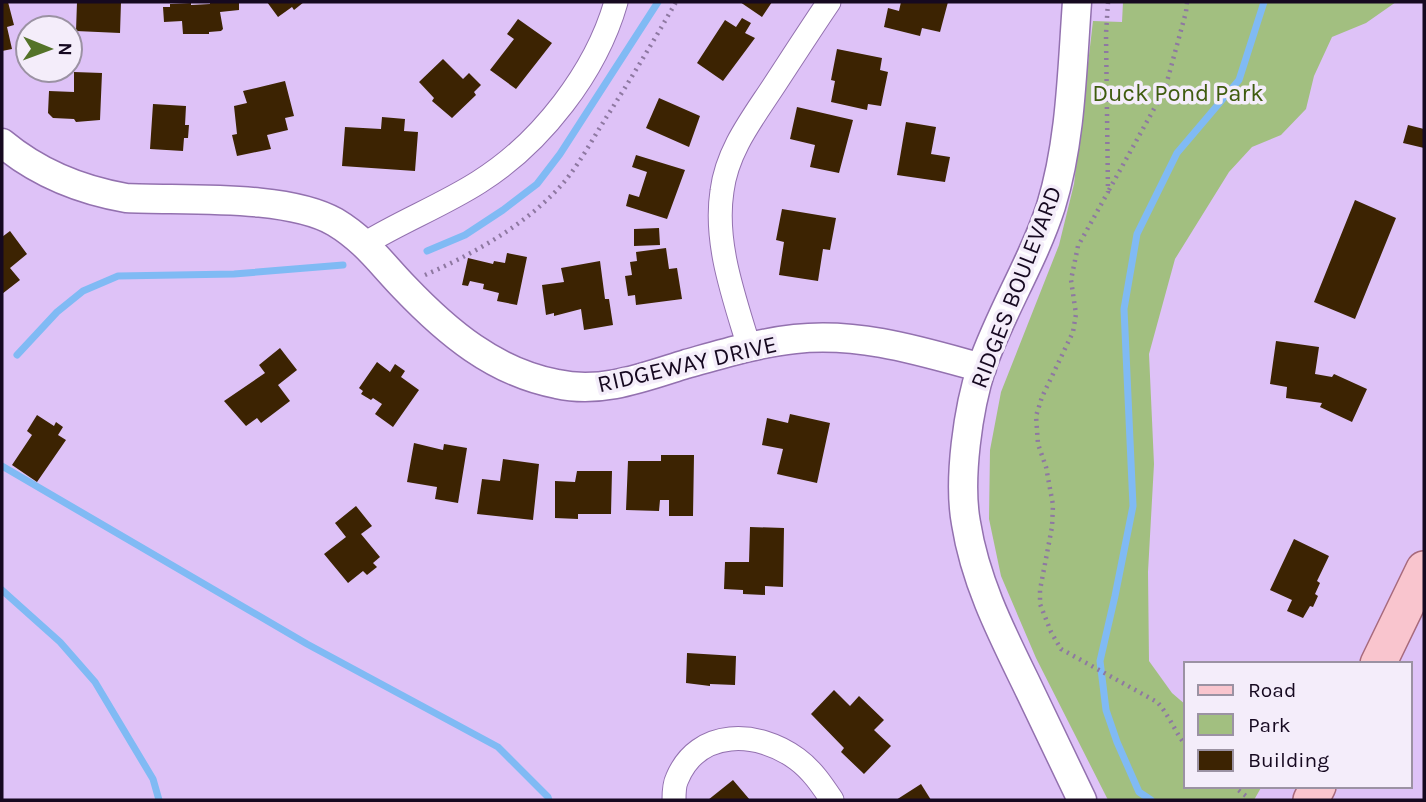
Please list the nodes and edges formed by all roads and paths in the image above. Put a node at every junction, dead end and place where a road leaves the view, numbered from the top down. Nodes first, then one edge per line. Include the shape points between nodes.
1 (616, 2) edge
2 (676, 2) edge
3 (829, 2) edge
4 (1077, 2) edge
5 (1108, 2) edge
6 (1187, 2) edge
7 (2, 143) edge
8 (1108, 192) junction
9 (366, 243) junction
10 (402, 285) junction
11 (749, 347) junction
12 (982, 368) junction
13 (1424, 569) edge
14 (1379, 662) edge
15 (1184, 744) edge
16 (1236, 788) edge
17 (1246, 796) dead end
18 (674, 800) edge
19 (832, 800) edge
20 (1082, 800) edge

1 - 9 street via 610,25 584,72 540,134 481,181
2 - 10 path via 556,191 523,220 467,255
3 - 11 street via 727,165 720,219 723,250
4 - 12 street, RIDGES BOULEVARD via 1070,101 1051,205
5 - 8 path
6 - 8 path via 1165,89
7 - 9 street, RIDGEWAY DRIVE via 44,171 87,190 126,198 289,206 333,221
8 - 15 path via 1078,246 1071,280 1076,314 1073,332 1036,416 1053,505 1040,604 1061,649 1157,702
9 - 10 street, RIDGEWAY DRIVE
10 - 11 street, RIDGEWAY DRIVE via 478,352 506,368 557,384 590,388 619,384
11 - 12 street, RIDGEWAY DRIVE via 804,338 858,338
12 - 20 street, RIDGES BOULEVARD via 963,471 971,551 999,628
13 - 14 main road
16 - 17 path
18 - 19 street via 676,780 692,755 714,741 742,738 767,743 795,757

